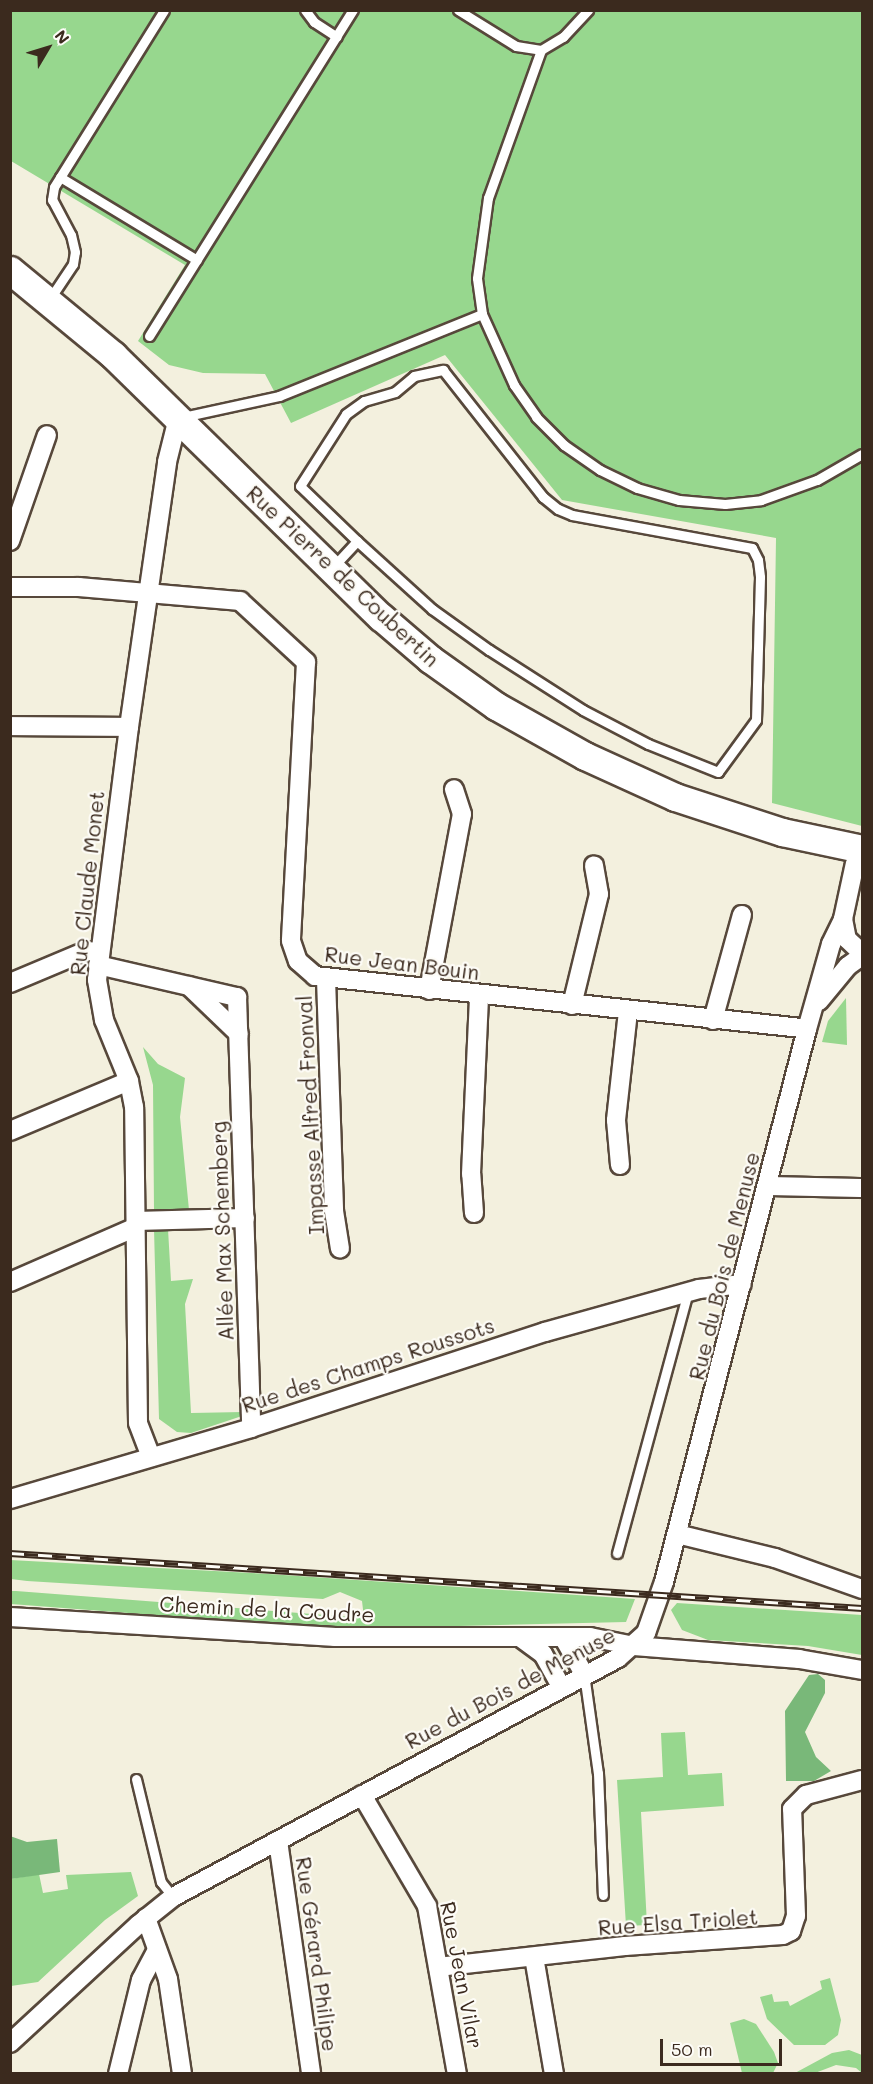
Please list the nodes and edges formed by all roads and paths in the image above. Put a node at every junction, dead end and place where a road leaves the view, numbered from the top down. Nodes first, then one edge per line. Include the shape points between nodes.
1 (164, 10) edge
2 (305, 10) edge
3 (353, 10) edge
4 (458, 10) edge
5 (588, 10) edge
6 (337, 37) junction
7 (541, 50) junction
8 (60, 177) junction
9 (197, 260) junction
10 (10, 270) edge
11 (49, 300) junction
12 (482, 314) junction
13 (149, 336) dead end
14 (178, 418) junction
15 (47, 435) dead end
16 (862, 454) edge
17 (10, 540) edge
18 (357, 541) junction
19 (331, 569) junction
20 (10, 587) edge
21 (148, 594) junction
22 (10, 726) edge
23 (129, 726) junction
24 (453, 789) dead end
25 (855, 855) edge
26 (594, 865) dead end
27 (742, 915) dead end
28 (843, 919) junction
29 (862, 954) edge
30 (99, 958) junction
31 (12, 979) edge
32 (326, 979) junction
33 (189, 986) junction
34 (429, 990) junction
35 (479, 996) junction
36 (572, 1005) junction
37 (813, 1007) junction
38 (628, 1011) junction
39 (713, 1020) junction
40 (807, 1029) junction
41 (239, 1034) junction
42 (129, 1081) junction
43 (10, 1131) edge
44 (620, 1165) dead end
45 (767, 1186) junction
46 (862, 1188) edge
47 (474, 1213) dead end
48 (244, 1218) junction
49 (136, 1224) junction
50 (340, 1249) dead end
51 (10, 1282) edge
52 (742, 1284) junction
53 (688, 1292) junction
54 (251, 1428) junction
55 (151, 1457) junction
56 (10, 1499) edge
57 (677, 1534) junction
58 (616, 1553) dead end
59 (862, 1589) edge
60 (10, 1617) edge
61 (563, 1637) junction
62 (522, 1638) junction
63 (634, 1646) junction
64 (862, 1670) edge
65 (584, 1674) junction
66 (561, 1687) junction
67 (136, 1779) dead end
68 (862, 1780) edge
69 (362, 1794) junction
70 (278, 1841) junction
71 (603, 1895) dead end
72 (173, 1897) junction
73 (146, 1918) junction
74 (157, 1950) junction
75 (534, 1957) junction
76 (438, 1967) junction
77 (10, 2043) edge
78 (118, 2073) edge
79 (182, 2073) edge
80 (311, 2073) edge
81 (458, 2073) edge
82 (554, 2073) edge

1 - 8 lane
2 - 6 lane via 314,22
3 - 6 lane
4 - 7 lane via 516,46
5 - 7 lane via 563,37
6 - 9 lane
7 - 12 lane via 488,198 477,278
8 - 9 lane
8 - 11 lane via 52,200 71,235 75,252 73,264
9 - 13 lane
10 - 11 main road, Rue Pierre de Coubertin
11 - 14 main road, Rue Pierre de Coubertin
12 - 14 lane via 279,396
12 - 16 lane via 514,385 536,417 564,445 600,470 637,488 679,500 725,504 761,500 817,480
14 - 19 main road, Rue Pierre de Coubertin
14 - 21 street, Rue Claude Monet
15 - 17 street
18 - 18 lane via 300,486 346,414 364,401 395,392 414,376 443,370 543,497 558,509 572,515 752,548 760,577 756,720 718,772 648,744 583,710 489,650 432,609
18 - 19 lane
19 - 25 main road, Rue Pierre de Coubertin via 430,659 496,706 576,752 686,801
20 - 21 street via 79,587
21 - 23 street, Rue Claude Monet
21 - 32 street, Rue Jean Bouin via 240,601 306,662 291,941 293,952 306,970
22 - 23 street
23 - 30 street, Rue Claude Monet
24 - 34 street via 462,814
25 - 28 street, Rue du Bois de Menuse
26 - 36 street via 599,894
27 - 39 street
28 - 29 street, Rue du Bois de Menuse via 847,939
28 - 37 street, Rue du Bois de Menuse via 831,944
29 - 37 street, Rue du Bois de Menuse
30 - 31 street via 86,951
30 - 33 street, Allée Max Schemberg
30 - 42 street, Rue Claude Monet via 97,980 104,1020
32 - 34 street, Rue Jean Bouin
32 - 50 street, Impasse Alfred Fronval via 334,1211
33 - 41 street
33 - 41 street, Allée Max Schemberg via 237,997
34 - 35 street, Rue Jean Bouin
35 - 36 street, Rue Jean Bouin
35 - 47 street via 471,1174
36 - 38 street, Rue Jean Bouin
37 - 40 street, Rue du Bois de Menuse
38 - 39 street, Rue Jean Bouin
38 - 44 street via 616,1120
39 - 40 street, Rue Jean Bouin
40 - 45 street, Rue du Bois de Menuse
41 - 48 street, Allée Max Schemberg
42 - 43 street
42 - 49 street, Rue Claude Monet via 134,1107
45 - 46 street
45 - 52 street, Rue du Bois de Menuse
48 - 49 street
48 - 54 street, Allée Max Schemberg
49 - 51 street
49 - 55 street, Rue Claude Monet via 138,1423
52 - 53 street, Rue des Champs Roussots
52 - 57 street, Rue du Bois de Menuse
53 - 54 street, Rue des Champs Roussots via 473,1354
53 - 58 lane
54 - 55 street, Rue des Champs Roussots
55 - 56 street, Rue des Champs Roussots
57 - 59 street via 775,1558
57 - 63 street, Rue du Bois de Menuse via 654,1618
60 - 62 street, Chemin de la Coudre via 335,1637
61 - 62 street, Chemin de la Coudre
61 - 63 street, Chemin de la Coudre via 590,1637
61 - 65 street
62 - 66 street via 543,1654
63 - 64 street, Chemin de la Coudre via 799,1659
63 - 65 street, Rue du Bois de Menuse
65 - 66 street, Rue du Bois de Menuse
65 - 71 lane via 598,1773
66 - 69 street, Rue du Bois de Menuse
67 - 72 lane via 161,1882
68 - 75 street, Rue Elsa Triolet via 806,1795 792,1809 796,1916 790,1931 783,1935
69 - 70 street, Rue du Bois de Menuse
69 - 76 street, Rue Jean Vilar via 422,1893
70 - 72 street, Rue du Bois de Menuse
70 - 80 street, Rue Gérard Philipe
72 - 73 street, Rue du Bois de Menuse
73 - 74 street
73 - 77 street, Rue du Bois de Menuse
74 - 78 street via 141,1980
74 - 79 street via 168,1979
75 - 76 street, Rue Elsa Triolet
75 - 82 street
76 - 81 street, Rue Jean Vilar

